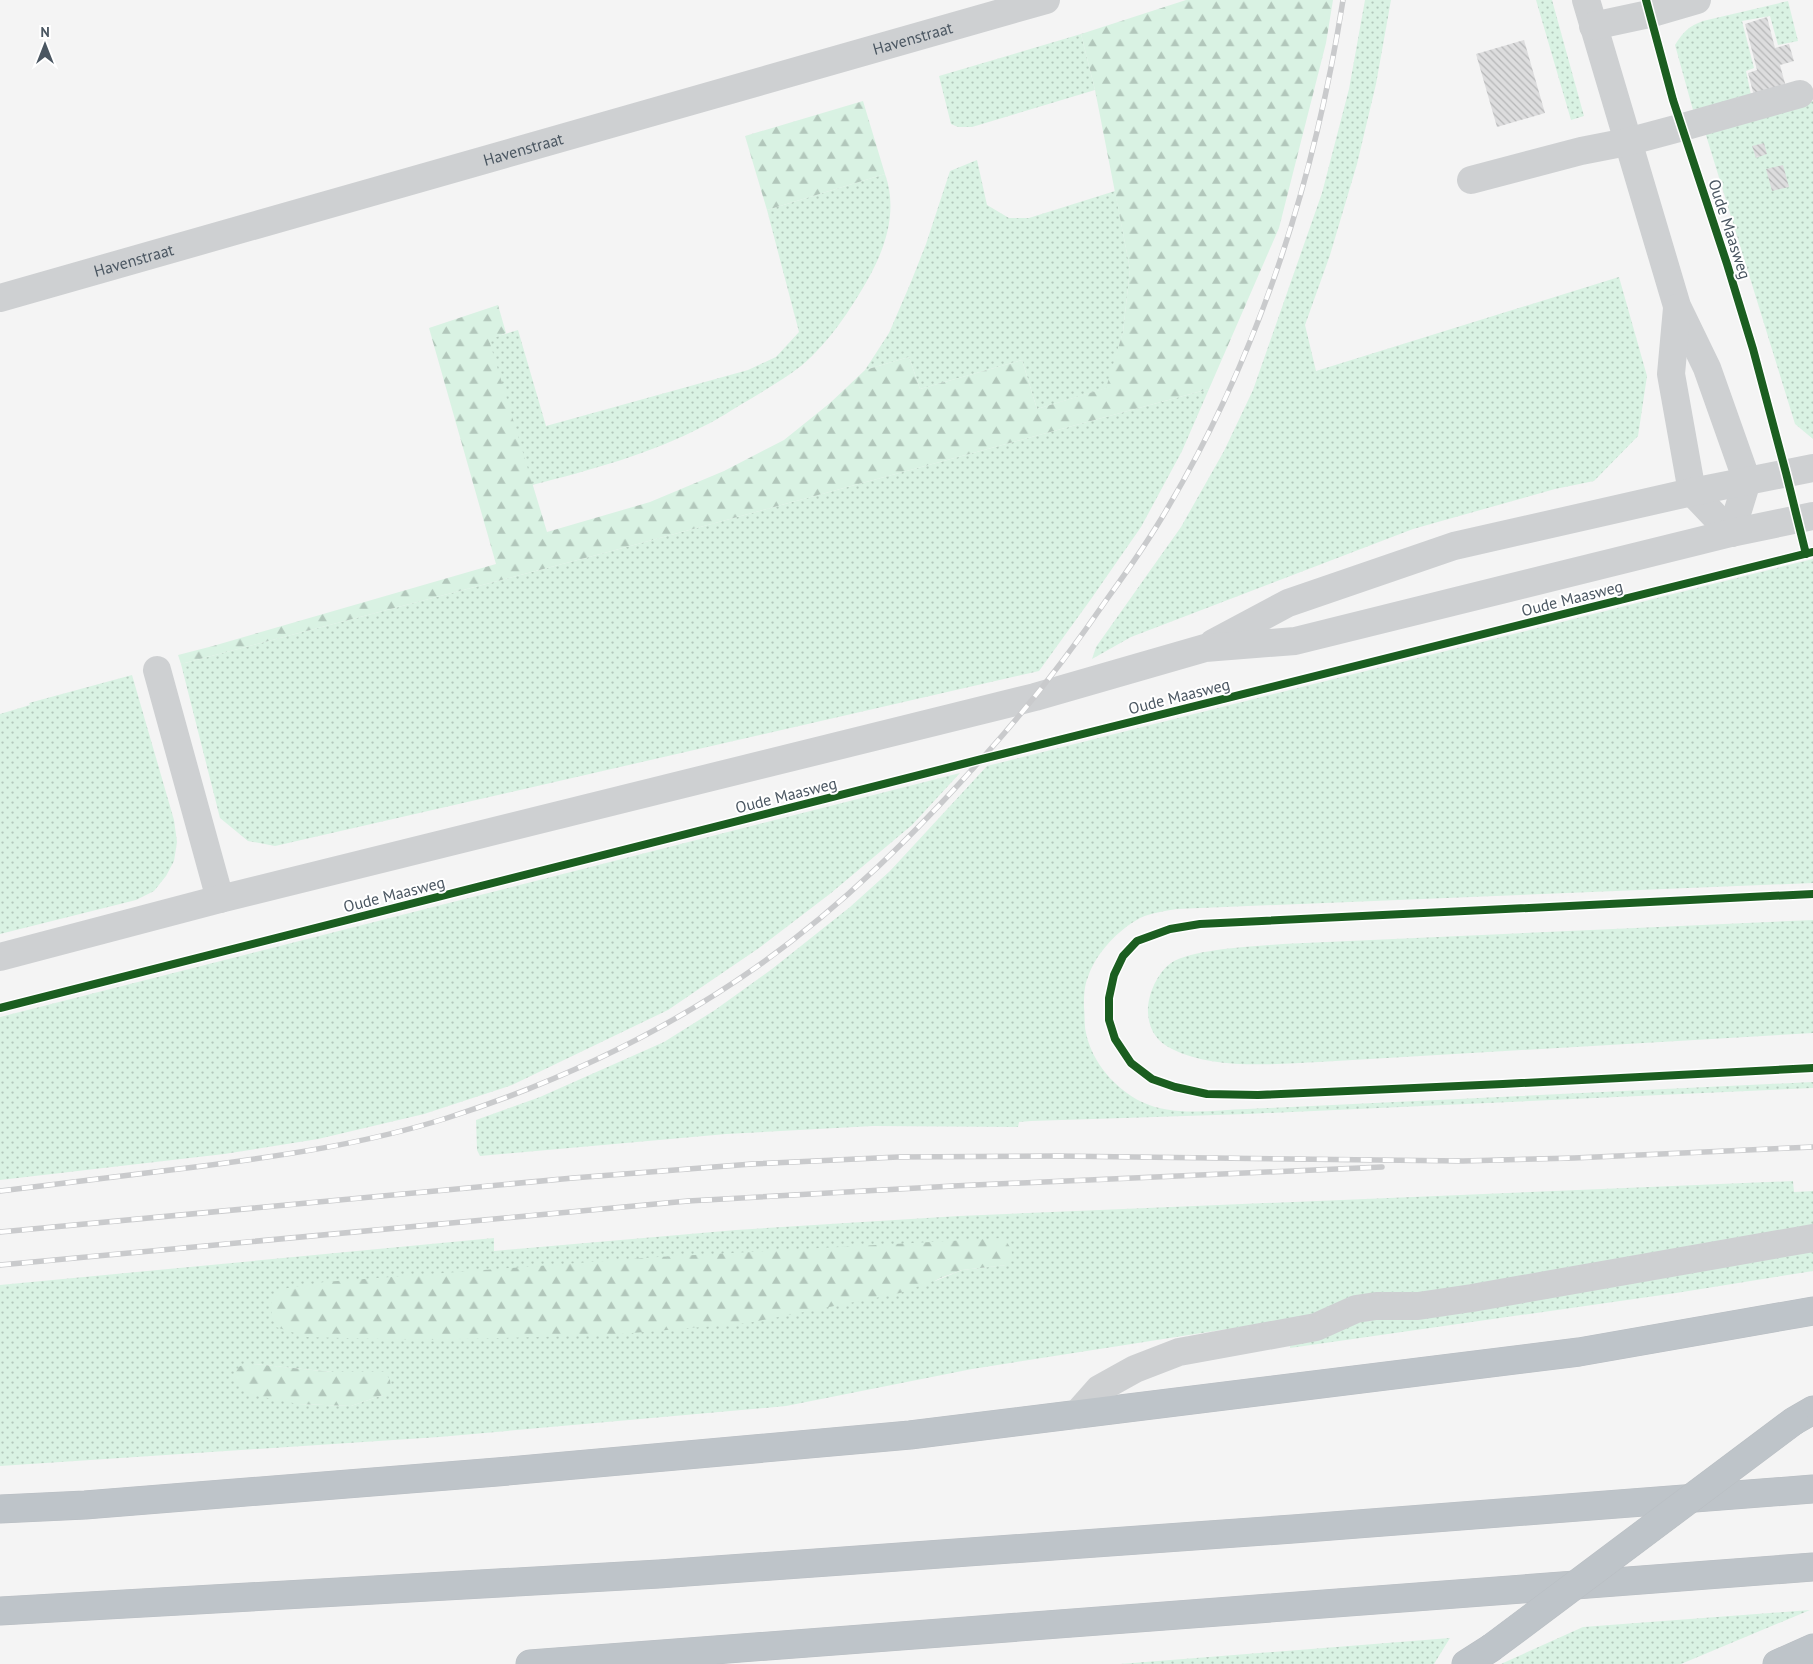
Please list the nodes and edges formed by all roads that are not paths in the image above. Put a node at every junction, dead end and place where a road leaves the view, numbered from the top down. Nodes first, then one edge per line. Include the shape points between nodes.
1 (1046, 0) edge
2 (1586, 0) edge
3 (1697, 0) edge
4 (1593, 26) junction
5 (1800, 94) dead end
6 (1627, 142) junction
7 (1471, 180) dead end
8 (0, 298) edge
9 (1677, 306) junction
10 (1813, 468) edge
11 (1747, 481) junction
12 (1692, 492) junction
13 (1813, 516) edge
14 (1731, 533) junction
15 (1205, 648) junction
16 (157, 670) dead end
17 (220, 899) junction
18 (0, 957) edge
19 (1813, 1238) edge
20 (1813, 1311) edge
21 (1076, 1415) junction
22 (1803, 1416) edge
23 (1813, 1490) edge
24 (0, 1509) edge
25 (1813, 1567) edge
26 (0, 1611) edge
27 (1813, 1648) edge
28 (530, 1664) edge
29 (1466, 1664) edge
30 (1777, 1664) edge

1 - 8 street, Havenstraat
2 - 4 street
3 - 4 street
4 - 6 street
5 - 6 street
6 - 7 street
6 - 9 street
9 - 11 street via 1707,368
9 - 12 street via 1671,374
10 - 11 street, Oude Maasweg
11 - 12 street, Oude Maasweg
11 - 14 street
12 - 14 street
12 - 15 street, Oude Maasweg via 1454,546 1288,603
13 - 14 street, Oude Maasweg
14 - 15 street, Oude Maasweg via 1295,641
15 - 17 street, Oude Maasweg via 1026,699
16 - 17 street
17 - 18 street, Oude Maasweg
19 - 21 street via 1472,1298 1418,1306 1356,1309 1316,1327 1179,1352 1134,1369 1099,1389
20 - 21 highway via 1579,1352
21 - 24 highway via 910,1435 497,1472
22 - 29 highway, bridge
23 - 26 highway via 659,1574
25 - 28 highway
27 - 30 highway

